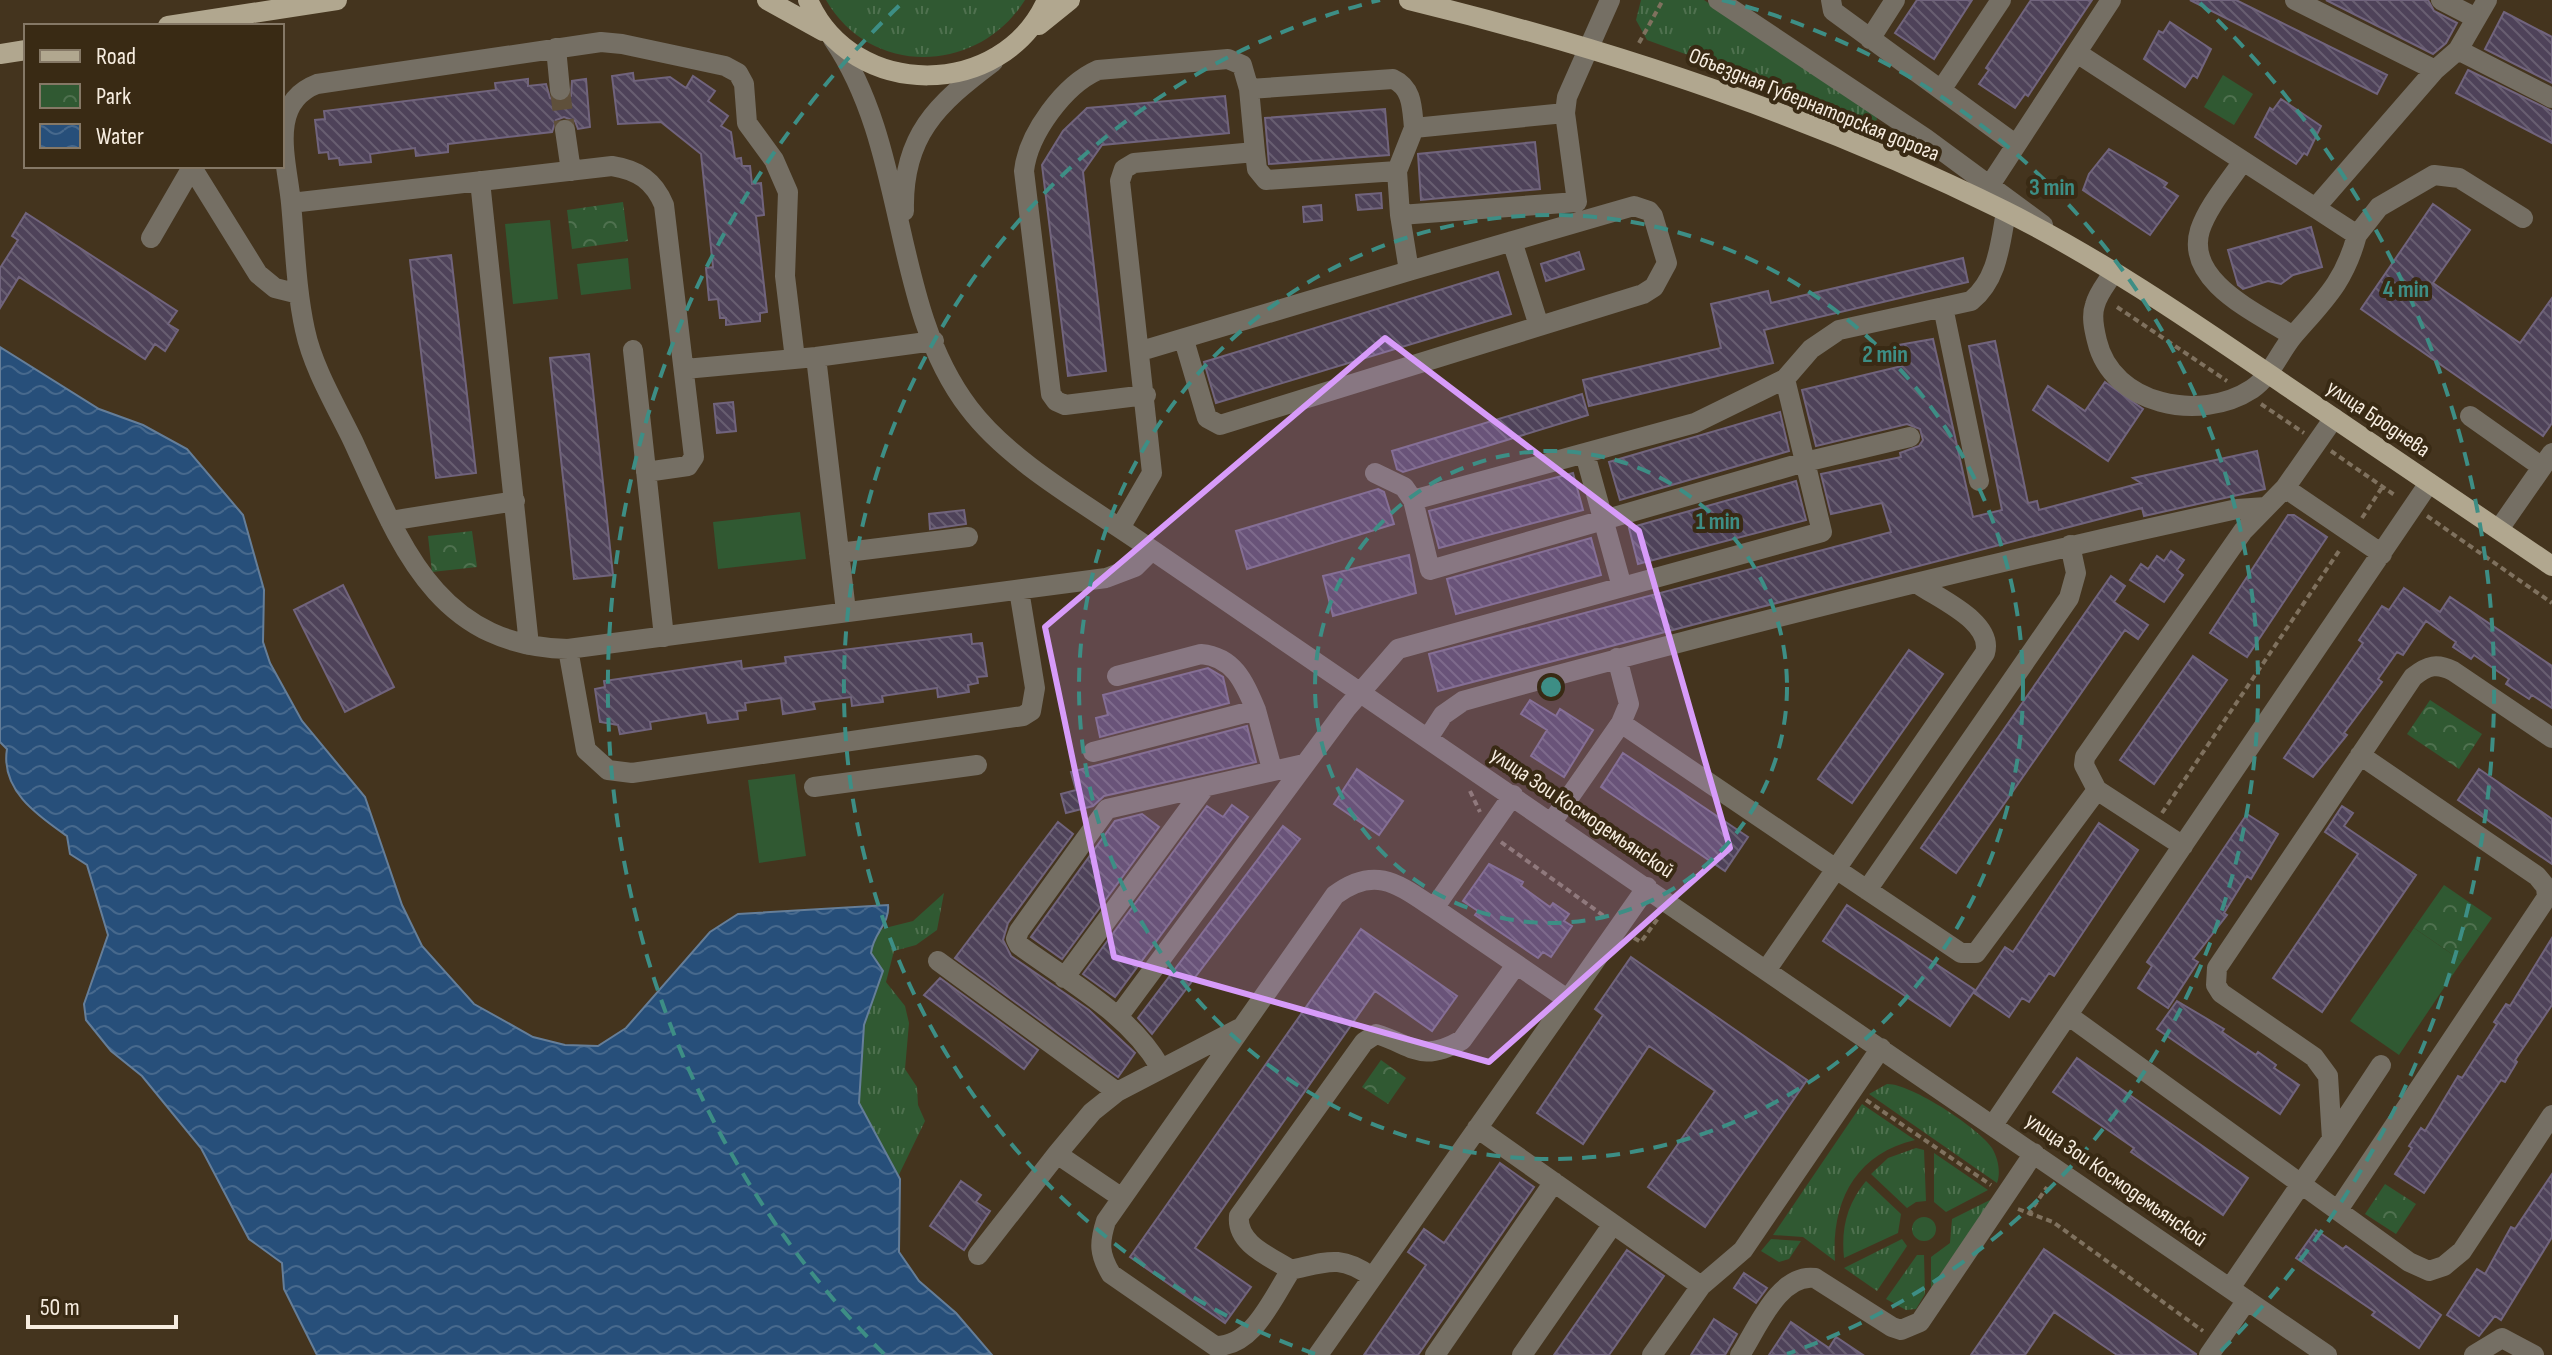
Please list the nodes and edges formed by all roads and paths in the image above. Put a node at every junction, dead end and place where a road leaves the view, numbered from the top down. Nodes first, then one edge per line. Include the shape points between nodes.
1 (337, 0) edge
2 (767, 0) edge
3 (808, 0) edge
4 (1047, 0) edge
5 (1070, 0) edge
6 (1409, 0) edge
7 (1610, 0) edge
8 (1718, 0) edge
9 (1831, 0) edge
10 (1895, 0) edge
11 (2001, 0) edge
12 (2111, 0) edge
13 (2295, 0) edge
14 (2441, 0) edge
15 (2487, 0) edge
16 (2476, 18) junction
17 (185, 24) edge
18 (1026, 34) junction
19 (831, 36) junction
20 (1870, 39) junction
21 (1590, 46) junction
22 (556, 48) junction
23 (24, 50) edge
24 (2458, 50) junction
25 (1005, 53) junction
26 (2077, 53) junction
27 (0, 54) edge
28 (2435, 70) junction
29 (1249, 89) junction
30 (560, 90) tunnel mouth
31 (1941, 90) junction
32 (2552, 98) edge
33 (1565, 113) junction
34 (284, 122) edge
35 (1414, 128) junction
36 (565, 130) tunnel mouth
37 (284, 136) edge
38 (2015, 144) junction
39 (1255, 152) junction
40 (2243, 161) junction
41 (190, 168) edge
42 (192, 168) edge
43 (571, 171) junction
44 (1397, 171) junction
45 (480, 181) junction
46 (1990, 185) junction
47 (291, 203) junction
48 (2316, 207) junction
49 (1578, 211) junction
50 (2006, 212) junction
51 (1400, 215) junction
52 (2523, 218) dead end
53 (905, 235) junction
54 (2357, 235) junction
55 (151, 238) dead end
56 (1512, 241) junction
57 (2085, 256) junction
58 (1409, 271) junction
59 (2113, 273) junction
60 (299, 294) junction
61 (1943, 307) junction
62 (2178, 312) joint
63 (1539, 326) junction
64 (2293, 336) junction
65 (1184, 340) junction
66 (934, 341) junction
67 (633, 350) dead end
68 (1141, 351) junction
69 (806, 358) junction
70 (685, 369) junction
71 (2268, 373) junction
72 (1785, 379) junction
73 (1146, 395) junction
74 (2470, 416) dead end
75 (2334, 418) junction
76 (1910, 437) dead end
77 (1585, 454) junction
78 (2547, 460) edge
79 (1805, 462) junction
80 (646, 472) junction
81 (1375, 473) dead end
82 (1979, 481) dead end
83 (2429, 483) junction
84 (2383, 486) dead end
85 (2285, 488) junction
86 (1413, 500) junction
87 (515, 501) junction
88 (2266, 507) junction
89 (390, 521) junction
90 (1604, 521) junction
91 (1120, 528) junction
92 (2499, 529) junction
93 (2351, 533) junction
94 (968, 537) dead end
95 (2070, 545) junction
96 (1152, 550) junction
97 (839, 553) junction
98 (2382, 554) junction
99 (2552, 566) edge
100 (1918, 584) junction
101 (1622, 587) junction
102 (1019, 590) junction
103 (846, 611) junction
104 (664, 637) junction
105 (529, 645) junction
106 (568, 649) junction
107 (1617, 658) junction
108 (1117, 676) dead end
109 (1359, 692) junction
110 (1256, 710) junction
111 (1621, 723) junction
112 (1428, 738) junction
113 (2552, 738) edge
114 (1093, 752) dead end
115 (2360, 755) junction
116 (1304, 764) junction
117 (977, 765) dead end
118 (1272, 769) junction
119 (814, 787) dead end
120 (1205, 787) junction
121 (2097, 790) junction
122 (1513, 795) junction
123 (1552, 822) junction
124 (2153, 827) junction
125 (2183, 846) junction
126 (1836, 869) junction
127 (1647, 887) junction
128 (1867, 890) junction
129 (1434, 908) junction
130 (1661, 914) dead end
131 (1641, 942) dead end
132 (938, 961) dead end
133 (1516, 965) junction
134 (1767, 969) junction
135 (1064, 978) junction
136 (1567, 999) junction
137 (2069, 1016) junction
138 (1118, 1017) junction
139 (1239, 1029) junction
140 (1881, 1048) junction
141 (2381, 1065) dead end
142 (1160, 1067) junction
143 (1866, 1070) junction
144 (1117, 1092) junction
145 (2552, 1115) edge
146 (1993, 1125) junction
147 (1477, 1128) junction
148 (2332, 1139) junction
149 (2034, 1153) junction
150 (1057, 1154) junction
151 (1554, 1182) junction
152 (2301, 1184) junction
153 (1122, 1198) junction
154 (2003, 1199) junction
155 (2338, 1210) junction
156 (1613, 1224) junction
157 (978, 1255) dead end
158 (1291, 1270) junction
159 (1372, 1277) junction
160 (1701, 1286) junction
161 (2239, 1294) junction
162 (2213, 1349) edge
163 (1318, 1355) edge
164 (1435, 1355) edge
165 (1522, 1355) edge
166 (1652, 1355) edge
167 (1740, 1355) edge
168 (2327, 1355) edge
169 (2474, 1355) edge
170 (2534, 1355) edge

1 - 17 main road
2 - 19 main road
3 - 19 main road
4 - 18 main road
5 - 18 main road
6 - 21 main road, Объездная Губернаторская дорога
7 - 21 street
8 - 46 street
9 - 20 street via 1833,11
10 - 20 street
11 - 31 street
12 - 26 street
13 - 28 street
14 - 16 street
15 - 16 street
16 - 24 street
18 - 25 main road
19 - 25 main road via 862,59 903,75 952,74 981,67
19 - 53 street via 867,99
20 - 31 street
21 - 33 street via 1573,79
21 - 50 main road, Объездная Губернаторская дорога via 1832,134
22 - 30 street
22 - 34 street via 317,84 304,89
22 - 69 street via 622,44 715,63 738,73 747,123 774,160 788,192 785,276
23 - 27 main road
24 - 28 street
24 - 32 street
25 - 53 street via 953,92 917,138 904,196
26 - 38 street
26 - 40 street
28 - 48 street
29 - 35 street via 1393,79 1410,94
29 - 39 street
29 - 73 street via 1242,65 1228,59 1098,70 1071,86 1025,158 1051,394 1065,405
31 - 38 street
33 - 35 street
33 - 49 street
35 - 44 street
36 - 43 street
37 - 47 street
38 - 46 street
39 - 44 street via 1257,169 1266,180
39 - 68 street via 1134,163 1124,169 1120,181
40 - 48 street
40 - 64 street via 2204,221 2199,233 2202,258 2218,287
41 - 55 street
42 - 60 street via 258,274 275,288
43 - 45 street
43 - 70 street via 624,168 656,187 664,205
44 - 51 street
45 - 47 street
45 - 87 street
46 - 57 street
47 - 60 street
48 - 54 street
49 - 51 street
49 - 56 street
49 - 63 street via 1634,206 1649,211 1665,253 1664,274 1643,294
50 - 57 main road, Объездная Губернаторская дорога
50 - 61 street via 1998,257 1981,293 1971,301
51 - 58 street
52 - 54 street via 2459,178 2434,175 2379,207
53 - 66 street, улица Зои Космодемьянской
54 - 64 street via 2349,265 2318,312
56 - 58 street
56 - 63 street
57 - 59 main road, Объездная Губернаторская дорога
58 - 65 street
59 - 62 main road, Объездная Губернаторская дорога
59 - 71 street via 2095,304 2094,330 2106,368 2142,396 2172,404 2214,404 2245,393
60 - 89 street via 312,354
61 - 72 street via 1839,330 1811,349
61 - 82 street
62 - 71 main road, улица Броднева
63 - 65 street via 1220,425 1207,418
64 - 71 street
65 - 68 street
66 - 69 street
66 - 91 street, улица Зои Космодемьянской via 955,387 983,425
67 - 80 street
68 - 73 street
69 - 70 street
69 - 97 street
70 - 80 street via 694,457 688,466
71 - 75 main road, улица Броднева
72 - 77 street via 1695,423
72 - 79 street
73 - 91 street via 1152,473
74 - 78 street
75 - 83 main road, улица Броднева
75 - 85 street
76 - 79 street
77 - 86 street
77 - 90 street
78 - 92 street
79 - 90 street
79 - 101 street via 1822,532
80 - 104 street
81 - 86 street via 1404,487
83 - 92 main road, улица Броднева
83 - 98 street
84 - 93 path
85 - 88 street
85 - 93 street
86 - 90 street via 1430,570
87 - 89 street
87 - 105 street
88 - 95 street
88 - 121 street via 2243,531 2085,757
89 - 105 street via 432,591 480,626
90 - 101 street
91 - 96 street, улица Зои Космодемьянской
92 - 99 main road, улица Броднева
93 - 98 street
93 - 124 path
94 - 97 street
95 - 100 street
95 - 128 street via 2076,573 2069,598
96 - 102 street via 1135,567 1106,578
96 - 109 street, улица Зои Космодемьянской
97 - 103 street
98 - 125 street
100 - 107 street
100 - 126 street via 1982,629 1988,644
101 - 109 street via 1398,649
102 - 103 street
102 - 106 street via 1035,688 1031,711 1023,716 632,773 608,770 586,750
103 - 104 street
104 - 106 street
105 - 106 street
107 - 111 street via 1629,704
107 - 112 street via 1463,701 1443,715
108 - 110 street via 1214,655 1234,666
109 - 112 street, улица Зои Космодемьянской
109 - 116 street
110 - 114 street
110 - 118 street
111 - 123 street
111 - 126 street
112 - 122 street, улица Зои Космодемьянской
113 - 115 street via 2440,665 2413,677
115 - 148 street via 2215,976 2221,993 2323,1066
115 - 155 street via 2537,876 2547,897
116 - 118 street
116 - 138 street
117 - 119 street
118 - 120 street
120 - 135 street
120 - 135 street via 1107,809 1016,939
121 - 124 street
121 - 128 street via 1976,953 1961,953
122 - 123 street, улица Зои Космодемьянской
122 - 129 street
123 - 127 street, улица Зои Космодемьянской
124 - 125 street
125 - 137 street
126 - 128 street
126 - 134 street
127 - 134 street, улица Зои Космодемьянской
127 - 136 street
129 - 133 street
129 - 139 street via 1389,882 1374,878 1351,883 1335,895
130 - 131 path
132 - 144 street
133 - 136 street
133 - 158 street via 1462,1040 1449,1047 1415,1052 1376,1034 1364,1042 1239,1216 1238,1229 1245,1240
134 - 140 street, улица Зои Космодемьянской
135 - 138 street
136 - 147 street
137 - 146 street
137 - 152 street
138 - 142 street via 1146,1043
139 - 142 street
139 - 153 street
140 - 143 street
140 - 146 street, улица Зои Космодемьянской
141 - 148 street
142 - 144 street
143 - 154 path via 1873,1085 1864,1098 1991,1185
143 - 160 street via 1743,1250
144 - 150 street via 1092,1112
145 - 155 street via 2462,1251 2444,1266 2429,1271 2409,1262
146 - 149 street, улица Зои Космодемьянской
147 - 151 street
147 - 159 street
148 - 152 street
149 - 154 street
149 - 161 street, улица Зои Космодемьянской
150 - 153 street
150 - 157 street
151 - 156 street
151 - 164 street
152 - 155 street
152 - 161 street
153 - 158 street via 1099,1242 1106,1267 1215,1346 1243,1341
154 - 162 path via 2028,1215 2053,1222
154 - 167 street via 1920,1322 1901,1330 1892,1327 1815,1278 1803,1277 1785,1287
156 - 160 street
156 - 165 street
158 - 159 street via 1337,1260
159 - 163 street
160 - 166 street
161 - 162 street
161 - 168 street, улица Зои Космодемьянской
169 - 170 street via 2502,1338

